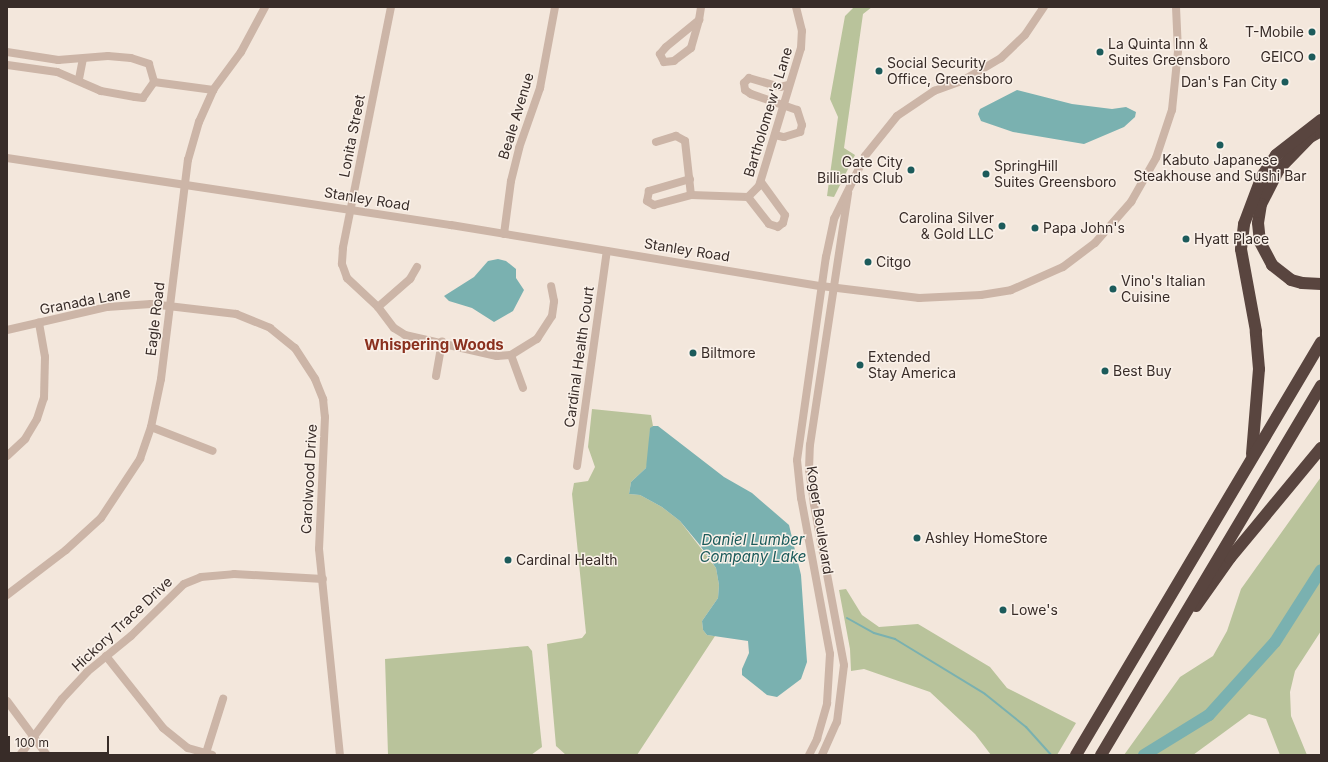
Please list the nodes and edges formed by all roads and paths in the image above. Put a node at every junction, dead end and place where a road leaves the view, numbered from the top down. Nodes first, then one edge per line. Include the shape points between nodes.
1 (265, 7) edge
2 (391, 7) edge
3 (555, 7) edge
4 (701, 7) edge
5 (796, 7) edge
6 (1044, 7) edge
7 (1176, 7) edge
8 (699, 20) junction
9 (7, 52) edge
10 (83, 59) junction
11 (7, 65) edge
12 (79, 80) junction
13 (154, 82) junction
14 (789, 85) junction
15 (212, 90) junction
16 (784, 105) junction
17 (1321, 120) edge
18 (1321, 131) edge
19 (775, 135) junction
20 (656, 142) dead end
21 (7, 158) edge
22 (690, 179) junction
23 (761, 182) junction
24 (186, 186) junction
25 (848, 193) junction
26 (691, 195) junction
27 (748, 197) junction
28 (351, 210) junction
29 (504, 234) junction
30 (607, 251) junction
31 (417, 267) dead end
32 (1321, 284) edge
33 (551, 286) dead end
34 (821, 286) junction
35 (836, 287) junction
36 (169, 306) junction
37 (378, 307) junction
38 (39, 323) junction
39 (7, 330) edge
40 (442, 342) junction
41 (1321, 342) edge
42 (511, 355) junction
43 (436, 376) dead end
44 (1321, 386) edge
45 (523, 388) dead end
46 (151, 427) junction
47 (1321, 448) edge
48 (213, 451) dead end
49 (7, 456) edge
50 (1252, 456) junction
51 (577, 466) dead end
52 (323, 579) junction
53 (7, 595) edge
54 (106, 656) junction
55 (1148, 674) junction
56 (223, 699) dead end
57 (7, 701) edge
58 (34, 736) junction
59 (209, 754) edge
60 (20, 755) edge
61 (48, 755) edge
62 (340, 755) edge
63 (809, 755) edge
64 (822, 755) edge
65 (1076, 755) edge
66 (1101, 755) edge

1 - 15 street, Eagle Road via 241,52
2 - 28 street, Lonita Street
3 - 29 street, Beale Avenue via 543,74 511,181
4 - 8 street
5 - 14 street, Bartholomew's Lane via 803,38
6 - 25 street via 1025,35 1001,58 962,81 934,91 897,116 865,156
7 - 35 street, Stanley Road via 1176,80 1166,132 1147,176 1131,202 1095,243 1063,266 1012,290 981,295 919,298
8 - 8 street via 660,54 664,62 674,61 691,48
9 - 10 street via 58,60
10 - 12 street
10 - 13 street via 108,56 140,61 150,66
11 - 12 street via 57,72
12 - 13 street via 110,94 143,98
13 - 15 street
14 - 16 street, Bartholomew's Lane
14 - 16 street via 780,86 749,78 744,83 745,90 751,94
15 - 24 street, Eagle Road via 188,160
16 - 19 street, Bartholomew's Lane
16 - 19 street via 797,110 802,125 800,132 793,136
17 - 50 highway via 1276,155 1250,201 1244,224 1241,249 1256,331 1259,369
18 - 32 highway via 1310,137 1279,168 1261,204 1258,223 1260,242 1272,265 1291,280 1302,284
19 - 23 street, Bartholomew's Lane
20 - 22 street via 676,136 685,141
21 - 24 street, Stanley Road
22 - 26 street
22 - 26 street, Bartholomew's Lane via 649,191 647,201 654,205
23 - 27 street, Bartholomew's Lane
23 - 27 street via 786,220 778,227 769,224
24 - 28 street, Stanley Road
24 - 36 street, Eagle Road
25 - 34 street, Koger Boulevard via 834,219
25 - 35 street, Koger Boulevard
26 - 27 street, Bartholomew's Lane
28 - 29 street, Stanley Road
28 - 37 street, Lonita Street via 342,264 347,278
29 - 30 street, Stanley Road
30 - 34 street, Stanley Road
30 - 51 street, Cardinal Health Court
31 - 37 street via 410,279
33 - 42 street, Lonita Street via 554,300 547,326 527,348
34 - 35 street, Stanley Road
34 - 63 street, Koger Boulevard via 797,460 802,505 830,654 825,711
35 - 64 street, Koger Boulevard via 811,438 809,470 844,665 837,722
36 - 38 street, Granada Lane via 138,304 107,307
36 - 46 street, Eagle Road via 161,379
36 - 52 street, Carolwood Drive via 217,310 257,322 282,337 308,364 323,399 325,416 319,549
37 - 40 street, Lonita Street via 394,328 406,335
38 - 39 street, Granada Lane
38 - 49 street via 45,357 44,398 37,419 25,439
40 - 42 street, Lonita Street via 483,355
40 - 43 street
41 - 50 highway
42 - 45 street
44 - 55 highway
46 - 48 street
46 - 53 street, Eagle Road via 140,459 101,518 66,550
47 - 55 highway via 1230,558
50 - 65 highway
52 - 54 street, Hickory Trace Drive via 234,574 200,577 184,584 131,636
52 - 62 street, Carolwood Drive
54 - 58 street, Hickory Trace Drive via 62,699
54 - 59 street via 163,728 188,748
55 - 66 highway
56 - 59 street
57 - 58 street
58 - 60 street, Hickory Trace Drive
58 - 61 street

